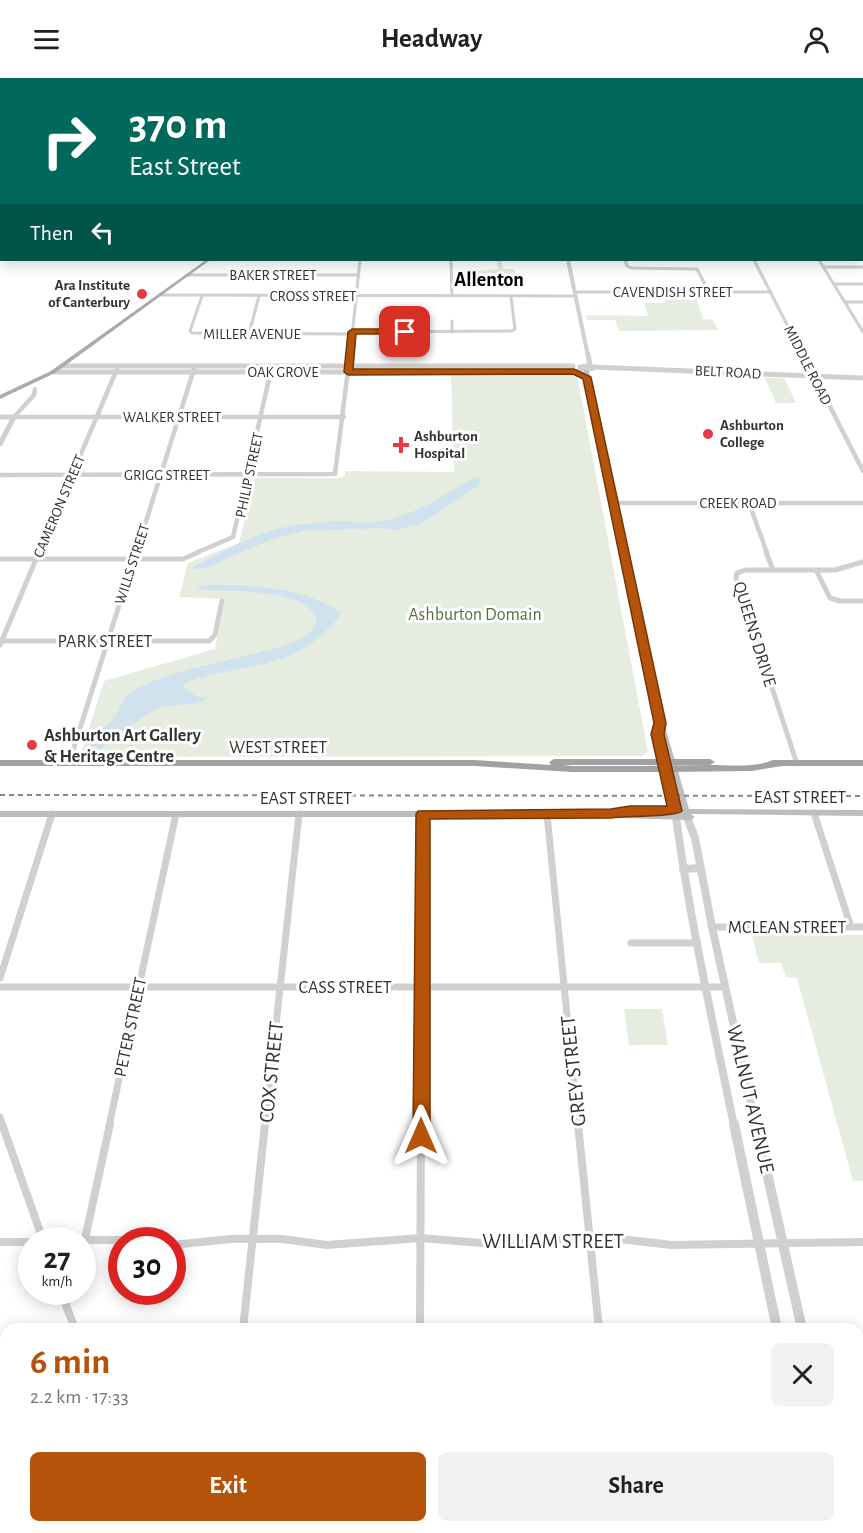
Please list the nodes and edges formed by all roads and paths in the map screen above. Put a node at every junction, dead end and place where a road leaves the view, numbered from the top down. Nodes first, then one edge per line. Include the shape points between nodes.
1 (207, 261) edge
2 (360, 261) edge
3 (451, 261) edge
4 (568, 261) edge
5 (625, 261) edge
6 (755, 261) edge
7 (820, 261) edge
8 (823, 267) junction
9 (863, 267) edge
10 (187, 275) junction
11 (359, 275) junction
12 (834, 284) junction
13 (863, 284) edge
14 (709, 292) junction
15 (771, 292) junction
16 (575, 294) junction
17 (159, 295) junction
18 (202, 296) junction
19 (259, 296) junction
20 (356, 296) junction
21 (452, 296) junction
22 (511, 296) junction
23 (845, 302) junction
24 (863, 302) edge
25 (856, 320) junction
26 (863, 320) edge
27 (452, 321) dead end
28 (452, 332) junction
29 (863, 332) edge
30 (352, 333) junction
31 (249, 334) junction
32 (62, 366) junction
33 (117, 369) junction
34 (194, 369) junction
35 (272, 369) junction
36 (349, 369) junction
37 (587, 370) junction
38 (53, 372) junction
39 (574, 372) joint
40 (814, 376) junction
41 (863, 378) edge
42 (35, 389) dead end
43 (0, 397) edge
44 (0, 417) edge
45 (14, 417) junction
46 (96, 417) junction
47 (179, 417) junction
48 (261, 417) junction
49 (344, 417) junction
50 (0, 444) edge
51 (863, 471) edge
52 (0, 475) edge
53 (72, 475) junction
54 (160, 475) junction
55 (249, 475) junction
56 (614, 503) junction
57 (749, 503) junction
58 (863, 503) edge
59 (0, 559) edge
60 (37, 559) junction
61 (134, 559) junction
62 (863, 562) edge
63 (773, 570) junction
64 (816, 570) junction
65 (222, 601) dead end
66 (863, 601) edge
67 (108, 641) junction
68 (1, 642) edge
69 (0, 763) edge
70 (69, 763) junction
71 (863, 763) edge
72 (797, 764) junction
73 (669, 765) junction
74 (814, 813) junction
75 (863, 813) edge
76 (0, 814) edge
77 (52, 814) junction
78 (176, 814) junction
79 (299, 814) junction
80 (423, 814) junction
81 (547, 814) junction
82 (681, 814) junction
83 (701, 868) junction
84 (683, 869) junction
85 (712, 927) junction
86 (851, 927) junction
87 (863, 927) edge
88 (631, 943) dead end
89 (697, 943) junction
90 (0, 978) edge
91 (564, 986) junction
92 (705, 986) junction
93 (0, 987) edge
94 (138, 987) junction
95 (280, 987) junction
96 (422, 987) junction
97 (725, 987) junction
98 (0, 1117) edge
99 (40, 1227) edge
100 (88, 1227) edge
101 (421, 1238) junction
102 (253, 1239) junction
103 (590, 1239) junction
104 (0, 1242) edge
105 (18, 1242) edge
106 (760, 1242) junction
107 (784, 1242) junction
108 (863, 1242) edge
109 (186, 1244) edge
110 (66, 1305) edge
111 (73, 1323) edge
112 (244, 1323) edge
113 (420, 1323) edge
114 (597, 1323) edge
115 (776, 1323) edge
116 (801, 1323) edge

1 - 10 main road
2 - 11 street
3 - 21 street
4 - 16 street
5 - 14 street via 633,268 697,269
6 - 15 street, MIDDLE ROAD
7 - 8 street
8 - 9 street
8 - 12 street
10 - 11 street, BAKER STREET
10 - 17 main road
11 - 20 street
12 - 13 street
12 - 23 street
14 - 15 street, CAVENDISH STREET
14 - 16 street, CAVENDISH STREET
15 - 40 street, MIDDLE ROAD
16 - 22 street, CROSS STREET
16 - 37 street
17 - 18 street, CROSS STREET
17 - 32 main road
18 - 19 street, CROSS STREET
18 - 31 street, MILLER AVENUE via 190,333
19 - 20 street, CROSS STREET
19 - 31 street
20 - 21 street, CROSS STREET
20 - 30 street
21 - 22 street, CROSS STREET
22 - 28 street, MILLER AVENUE via 514,330
23 - 24 street
23 - 25 street
25 - 26 street
25 - 29 street
27 - 28 street
28 - 30 street, MILLER AVENUE
30 - 31 street, MILLER AVENUE
30 - 36 street
32 - 33 street, OAK GROVE
32 - 38 main road
33 - 34 street, OAK GROVE
33 - 38 street, OAK GROVE
33 - 46 street, CAMERON STREET
34 - 35 street, OAK GROVE
34 - 47 street, WILLS STREET
35 - 36 street, OAK GROVE
35 - 48 street, PHILIP STREET
36 - 37 street, OAK GROVE
36 - 39 street, OAK GROVE
36 - 49 street
37 - 39 main road
37 - 40 street, BELT ROAD
37 - 56 main road, WALNUT AVENUE
38 - 43 main road
40 - 41 street, BELT ROAD
40 - 51 street, MIDDLE ROAD
42 - 45 street
44 - 45 street, WALKER STREET
45 - 46 street, WALKER STREET
45 - 50 street
46 - 47 street, WALKER STREET
46 - 53 street, CAMERON STREET
47 - 48 street, WALKER STREET
47 - 54 street, WILLS STREET
48 - 49 street, WALKER STREET
48 - 55 street, PHILIP STREET
49 - 55 street, GRIGG STREET via 334,474
52 - 53 street, GRIGG STREET
53 - 54 street, GRIGG STREET
53 - 60 street, CAMERON STREET
54 - 55 street, GRIGG STREET
54 - 61 street, WILLS STREET
55 - 61 street, PHILIP STREET via 236,535 190,557
56 - 57 street, CREEK ROAD
56 - 73 main road, WALNUT AVENUE
57 - 58 street, CREEK ROAD
57 - 63 street, QUEENS DRIVE
59 - 60 street
60 - 61 street
60 - 68 street, CAMERON STREET
61 - 67 street, WILLS STREET
62 - 64 street
63 - 64 street
63 - 72 street, QUEENS DRIVE via 743,570 736,578
64 - 66 street via 830,598
65 - 67 street, PARK STREET via 215,635 209,641
67 - 68 street, PARK STREET
67 - 70 street, WILLS STREET
69 - 70 highway, WEST STREET
70 - 73 highway, WEST STREET via 521,765 562,769
71 - 72 highway, WEST STREET
72 - 73 highway, WEST STREET via 752,768
73 - 82 main road, WALNUT AVENUE
74 - 75 main road, EAST STREET
74 - 82 main road, EAST STREET
74 - 86 street
76 - 77 main road, EAST STREET
77 - 78 main road, EAST STREET
77 - 90 street
78 - 79 main road, EAST STREET
78 - 94 street, PETER STREET
79 - 80 main road, EAST STREET
79 - 95 street, COX STREET
80 - 81 main road, EAST STREET
80 - 96 street
81 - 82 main road, EAST STREET
81 - 91 street, GREY STREET
82 - 83 street, WALNUT AVENUE
82 - 84 street, WALNUT AVENUE
83 - 84 street
83 - 85 street, WALNUT AVENUE
84 - 89 street, WALNUT AVENUE
85 - 86 street, MCLEAN STREET
85 - 97 street, WALNUT AVENUE
86 - 87 street, MCLEAN STREET
88 - 89 street
89 - 92 street, WALNUT AVENUE
91 - 92 street, CASS STREET
91 - 96 street, CASS STREET
91 - 103 street, GREY STREET
92 - 97 street, CASS STREET
92 - 106 street, WALNUT AVENUE
93 - 94 street, CASS STREET
94 - 95 street, CASS STREET
94 - 100 street, PETER STREET
95 - 96 street, CASS STREET
95 - 102 street, COX STREET
96 - 101 street
97 - 107 street, WALNUT AVENUE
98 - 99 street
101 - 102 street, WILLIAM STREET via 342,1245
101 - 103 street, WILLIAM STREET via 505,1245
101 - 113 street
102 - 109 street, WILLIAM STREET
102 - 112 street, COX STREET
103 - 106 street, WILLIAM STREET via 672,1245
103 - 114 street, GREY STREET
104 - 105 street
106 - 107 street, WILLIAM STREET
106 - 115 street, WALNUT AVENUE
107 - 108 street, WILLIAM STREET
107 - 116 street, WALNUT AVENUE
110 - 111 street

